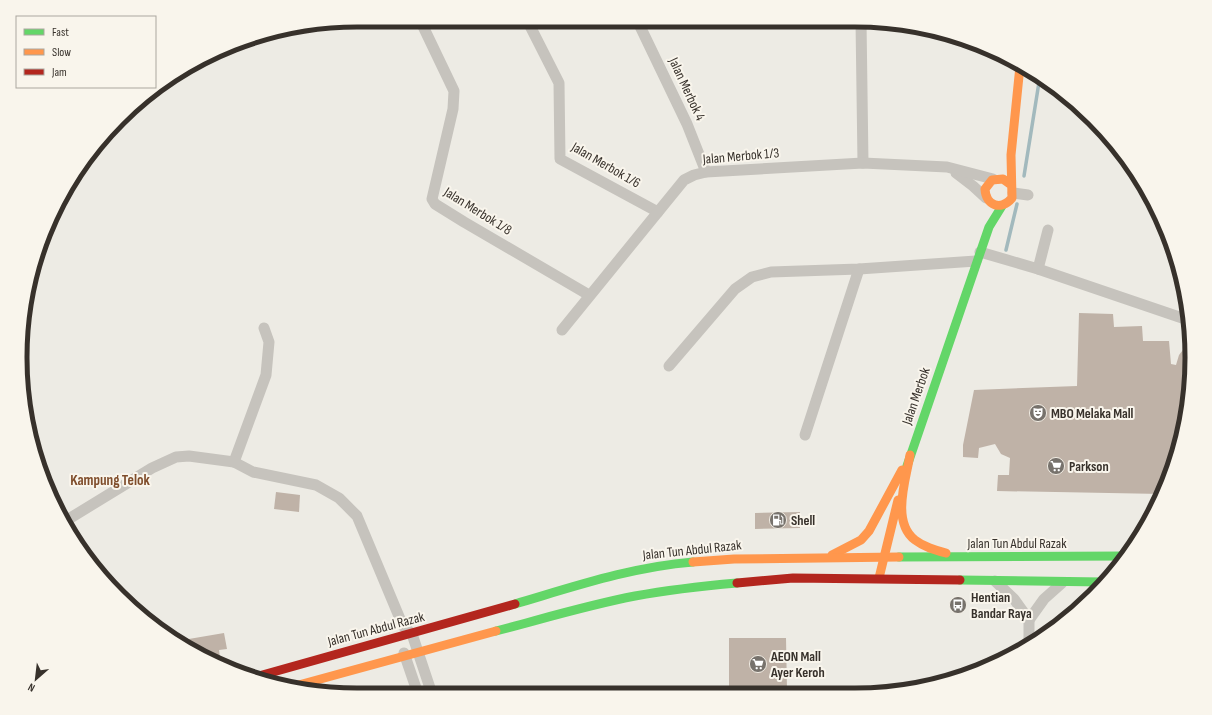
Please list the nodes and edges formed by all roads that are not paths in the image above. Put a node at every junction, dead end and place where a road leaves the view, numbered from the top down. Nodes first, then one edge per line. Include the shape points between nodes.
1 (423, 27) edge
2 (531, 27) edge
3 (640, 27) edge
4 (861, 27) edge
5 (1019, 71) edge
6 (1010, 155) junction
7 (862, 163) junction
8 (947, 167) junction
9 (706, 172) junction
10 (996, 178) junction
11 (1012, 188) junction
12 (1028, 195) dead end
13 (988, 201) junction
14 (1002, 206) junction
15 (658, 212) junction
16 (989, 227) junction
17 (1048, 230) dead end
18 (978, 257) junction
19 (1038, 269) junction
20 (859, 270) junction
21 (589, 296) junction
22 (1182, 318) edge
23 (264, 328) dead end
24 (562, 330) dead end
25 (668, 366) dead end
26 (805, 435) dead end
27 (910, 456) junction
28 (234, 462) junction
29 (69, 519) edge
30 (1119, 556) edge
31 (828, 557) junction
32 (883, 557) junction
33 (970, 557) junction
34 (879, 578) junction
35 (995, 581) junction
36 (1064, 582) junction
37 (1096, 582) edge
38 (1029, 620) junction
39 (402, 626) junction
40 (412, 634) junction
41 (399, 638) junction
42 (1029, 638) edge
43 (419, 651) junction
44 (405, 655) junction
45 (265, 675) edge
46 (304, 684) edge
47 (416, 688) edge
48 (430, 688) edge

1 - 21 street, Jalan Merbok 1/8 via 454,91 455,100 432,199 435,204
2 - 15 street, Jalan Merbok 1/6 via 559,83 560,159
3 - 9 street, Jalan Merbok 4 via 687,124
4 - 7 street
5 - 6 main road
6 - 10 main road
6 - 11 main road
7 - 8 street, Jalan Merbok 1/3
7 - 9 street, Jalan Merbok 1/3
8 - 10 street, Jalan Merbok 1/3
8 - 13 street via 966,180
9 - 15 street, Jalan Merbok 1/3 via 684,180
10 - 11 main road via 1003,178
10 - 13 main road via 986,185 984,194
11 - 12 street
11 - 14 main road via 1010,202
13 - 14 main road
13 - 16 main road, Jalan Merbok
14 - 16 main road, Jalan Merbok
15 - 21 street, Jalan Merbok 1/3
16 - 18 main road, Jalan Merbok
17 - 19 street
18 - 19 street
18 - 20 street
18 - 27 main road, Jalan Merbok
19 - 22 street
20 - 25 street via 771,272 752,277 735,289
20 - 26 street
21 - 24 street, Jalan Merbok 1/3
23 - 28 street via 270,342 266,375
27 - 31 main road via 869,531 861,540
27 - 32 main road, Jalan Merbok
27 - 33 main road via 901,516 904,527 912,538 924,546 938,552
28 - 29 street via 189,456 176,457 152,468
28 - 39 street via 253,472 316,485 339,498 357,516
30 - 33 main road, Jalan Tun Abdul Razak
31 - 32 main road, Jalan Tun Abdul Razak
31 - 40 main road, Jalan Tun Abdul Razak via 734,559 671,564 609,576
32 - 33 main road, Jalan Tun Abdul Razak
32 - 34 main road, Jalan Merbok
34 - 35 main road
34 - 43 main road via 793,578 700,586 635,596
35 - 36 main road
35 - 38 street via 1014,599
36 - 37 main road
36 - 38 street via 1044,599
38 - 42 street
39 - 40 street
39 - 41 street
40 - 41 main road, Jalan Tun Abdul Razak
40 - 43 street
41 - 44 street
41 - 45 main road, Jalan Tun Abdul Razak
43 - 44 main road
43 - 48 street
44 - 46 main road
44 - 47 street

